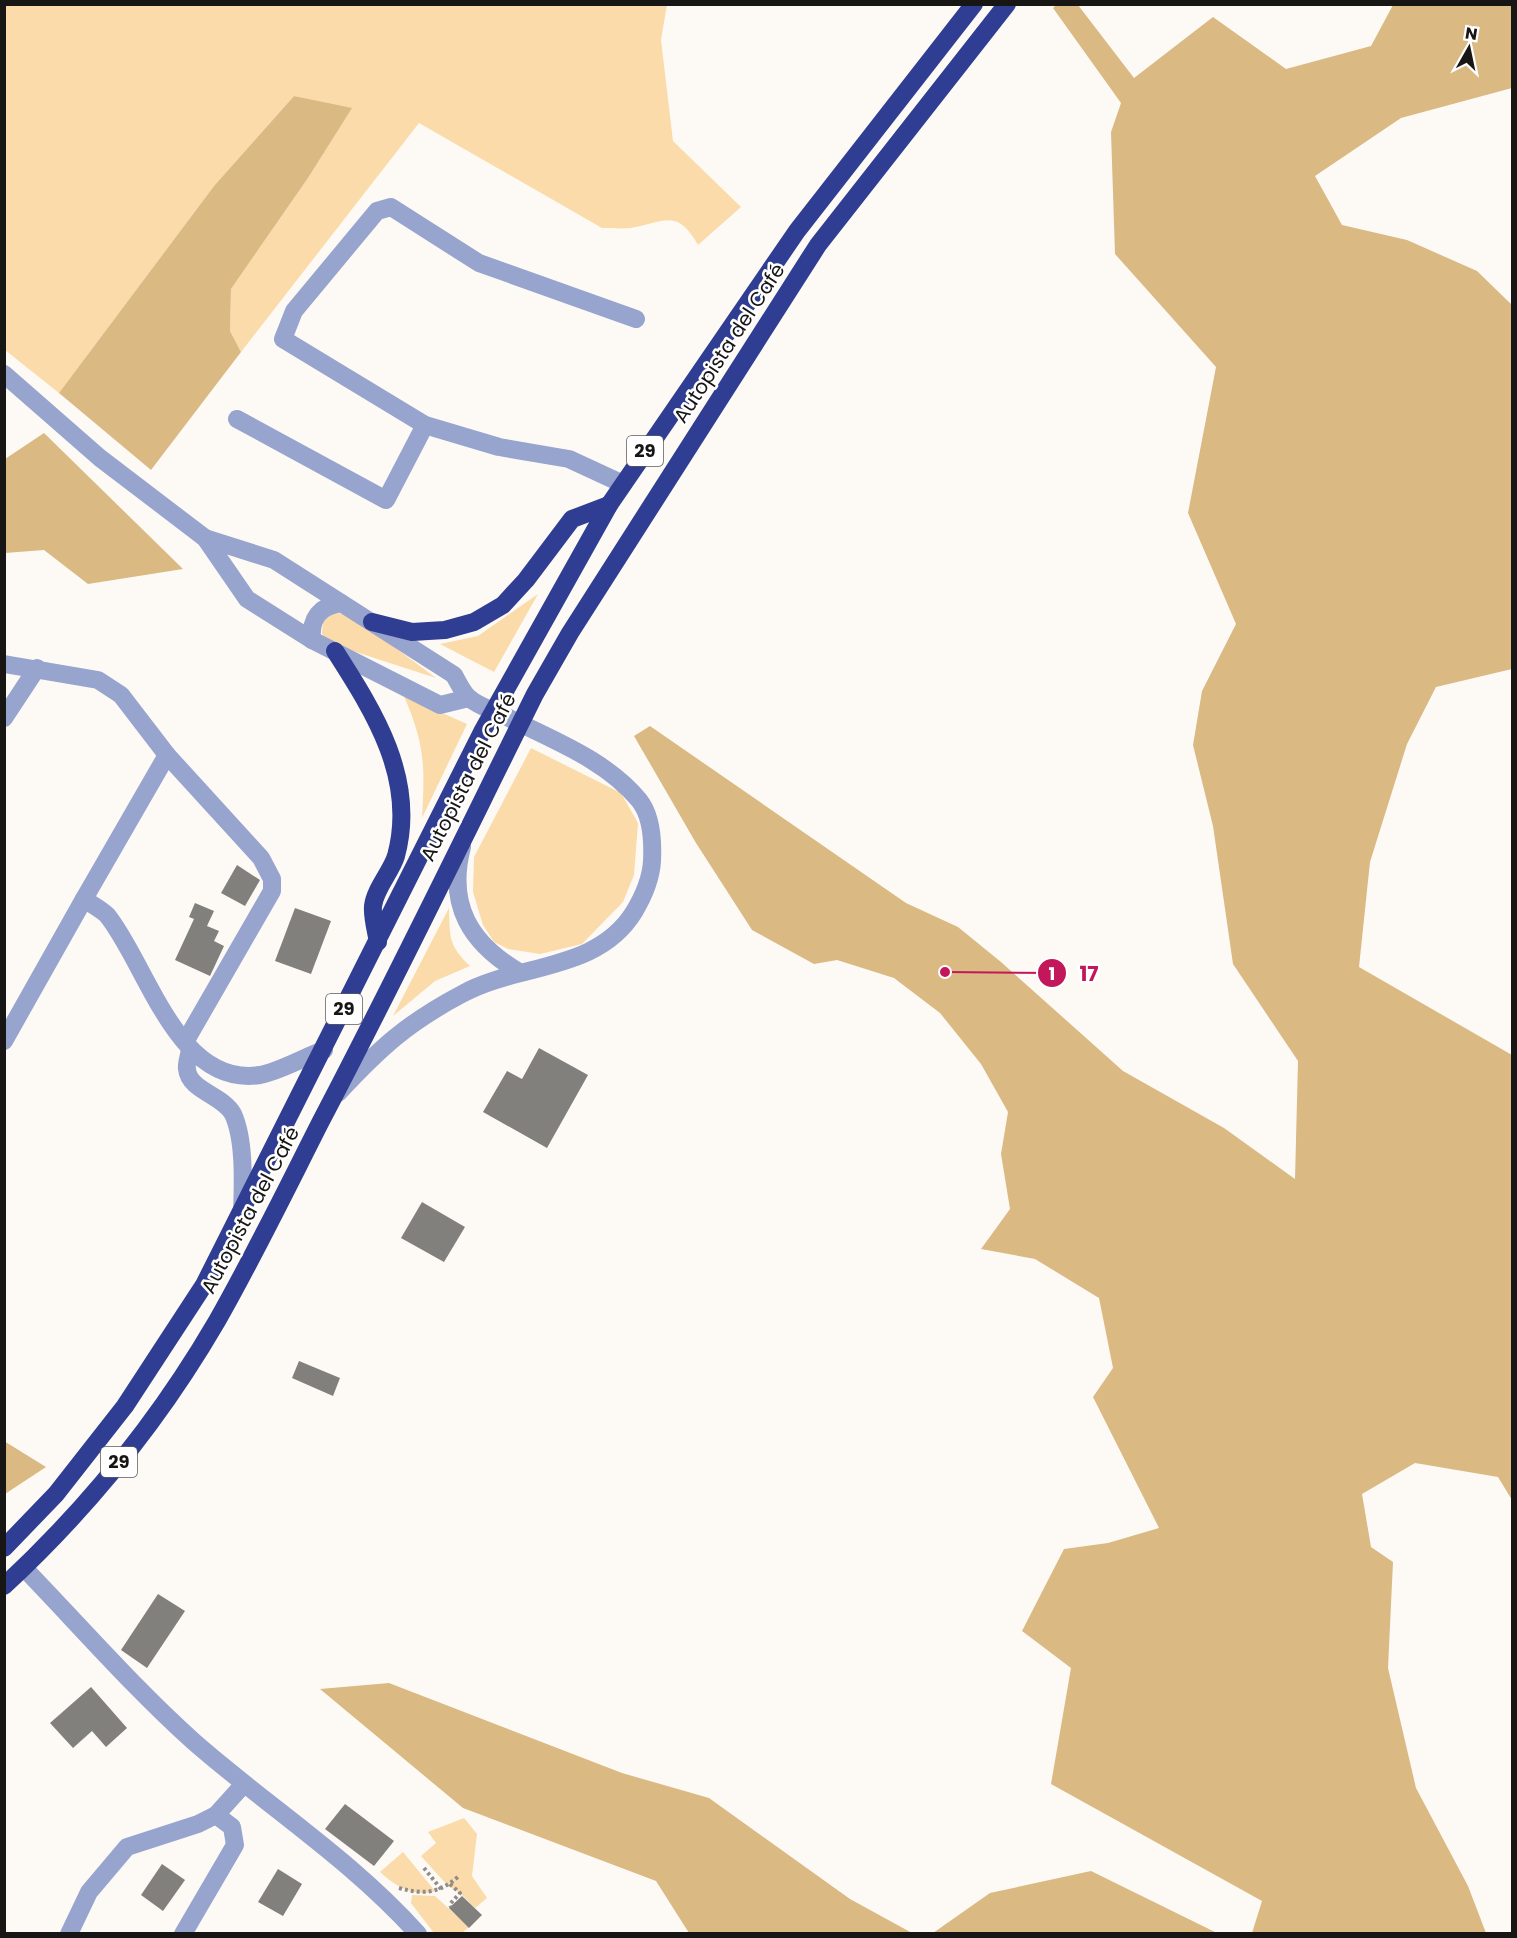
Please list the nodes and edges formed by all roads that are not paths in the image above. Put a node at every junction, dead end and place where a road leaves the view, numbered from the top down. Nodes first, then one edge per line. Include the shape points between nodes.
1 (974, 4) edge
2 (1007, 4) edge
3 (636, 319) dead end
4 (4, 374) edge
5 (237, 419) dead end
6 (425, 425) junction
7 (623, 484) junction
8 (609, 505) junction
9 (206, 538) junction
10 (341, 603) junction
11 (372, 622) junction
12 (312, 640) junction
13 (335, 651) junction
14 (4, 664) edge
15 (37, 668) junction
16 (469, 698) junction
17 (4, 718) edge
18 (167, 755) junction
19 (465, 832) junction
20 (84, 899) junction
21 (378, 942) junction
22 (519, 972) junction
23 (4, 1041) edge
24 (188, 1046) junction
25 (324, 1050) junction
26 (335, 1096) junction
27 (242, 1213) junction
28 (4, 1548) edge
29 (24, 1568) junction
30 (4, 1586) edge
31 (244, 1784) junction
32 (216, 1815) junction
33 (69, 1934) edge
34 (183, 1934) edge
35 (418, 1934) edge

1 - 7 highway, Autopista del Café / 29 via 797,231
2 - 19 highway, Autopista del Café / 29 via 818,245 570,633
3 - 6 street via 479,263 391,207 377,211 294,311 283,339
4 - 9 street via 100,458
5 - 6 street via 386,500
6 - 7 street via 498,447 568,459
7 - 8 highway, Autopista del Café / 29
8 - 11 highway via 572,519 526,580 502,604 474,622 445,630 412,632
8 - 21 highway, Autopista del Café / 29 via 508,681
9 - 10 street via 274,560
9 - 12 street via 247,598
10 - 11 street
10 - 12 street via 321,610 314,619
11 - 16 street via 454,675
12 - 13 street
13 - 16 street via 440,705
13 - 21 highway via 375,716 390,748 399,784 401,816 396,856 373,905
14 - 15 street
15 - 17 street
15 - 18 street via 98,680 121,695
16 - 22 street via 621,778 642,803 653,836 643,898 627,924 604,944 576,958
18 - 20 street
18 - 24 street via 261,858 272,879 272,891
19 - 22 street via 457,886 463,914 476,938 495,958
19 - 26 highway, Autopista del Café / 29
20 - 23 street
20 - 24 street via 106,914
21 - 25 highway, Autopista del Café / 29
22 - 26 street via 465,992 416,1019 381,1048
24 - 25 street via 213,1065 234,1074 260,1075
24 - 27 street via 187,1069 192,1082 232,1114 243,1173
25 - 27 highway, Autopista del Café / 29
26 - 29 highway, Autopista del Café / 29 via 237,1285 173,1390 101,1484
27 - 28 highway, Autopista del Café / 29 via 177,1329 126,1406 56,1494
29 - 30 highway, Autopista del Café / 29
29 - 31 street via 133,1683
31 - 32 street
31 - 35 street via 369,1882
32 - 33 street via 127,1847 89,1892
32 - 34 street via 232,1827 235,1845

